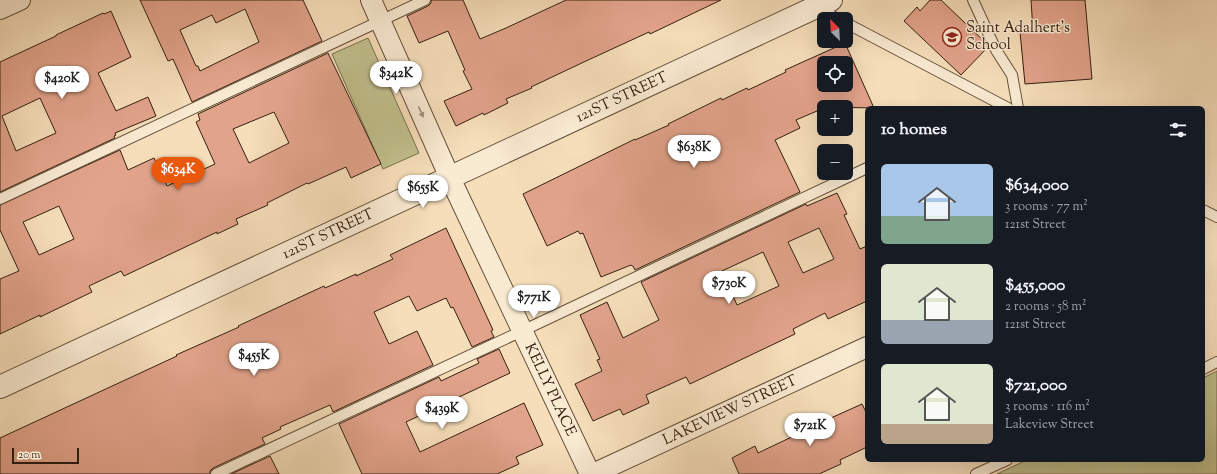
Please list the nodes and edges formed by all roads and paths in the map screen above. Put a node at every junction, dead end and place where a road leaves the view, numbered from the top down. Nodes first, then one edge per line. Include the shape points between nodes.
1 (20, 0) edge
2 (371, 0) edge
3 (425, 0) edge
4 (973, 0) edge
5 (823, 4) edge
6 (0, 9) edge
7 (831, 12) edge
8 (380, 21) junction
9 (853, 27) edge
10 (999, 106) edge
11 (1018, 106) edge
12 (865, 169) edge
13 (450, 178) junction
14 (0, 199) edge
15 (1205, 211) edge
16 (1217, 218) edge
17 (522, 331) junction
18 (865, 348) edge
19 (1217, 362) edge
20 (1205, 368) edge
21 (0, 387) edge
22 (1003, 462) edge
23 (216, 474) edge
24 (590, 474) edge
25 (593, 474) edge
26 (976, 474) edge

1 - 6 street
2 - 8 street, KELLY PLACE
3 - 8 lane
4 - 11 lane via 996,50 1012,75
5 - 7 lane
5 - 13 street, 121ST STREET
8 -> 13 street, KELLY PLACE
8 - 14 lane
9 - 10 lane
12 - 17 lane
13 - 17 street, KELLY PLACE
13 - 21 street, 121ST STREET
15 - 16 lane
17 - 23 lane
17 - 24 street, KELLY PLACE
18 - 25 street, LAKEVIEW STREET
19 - 20 lane
22 - 26 lane

